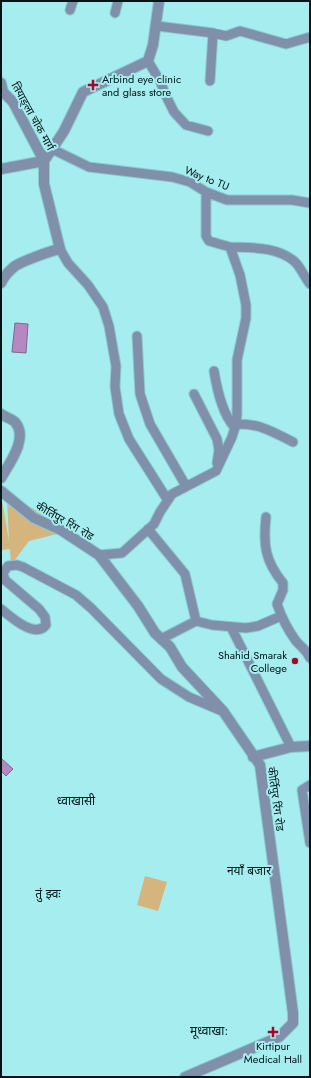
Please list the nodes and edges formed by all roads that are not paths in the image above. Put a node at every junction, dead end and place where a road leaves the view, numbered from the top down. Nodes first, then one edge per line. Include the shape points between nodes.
1 (118, 1) edge
2 (159, 1) edge
3 (115, 13) dead end
4 (156, 26) junction
5 (213, 33) junction
6 (310, 38) edge
7 (148, 61) junction
8 (210, 82) dead end
9 (1, 83) edge
10 (208, 131) dead end
11 (52, 149) junction
12 (44, 160) junction
13 (1, 169) edge
14 (206, 192) junction
15 (310, 203) edge
16 (230, 247) junction
17 (60, 249) junction
18 (1, 283) edge
19 (310, 284) edge
20 (136, 336) dead end
21 (214, 371) dead end
22 (194, 394) dead end
23 (1, 414) edge
24 (236, 426) junction
25 (293, 442) dead end
26 (216, 471) junction
27 (1, 478) edge
28 (186, 486) junction
29 (1, 491) edge
30 (167, 500) junction
31 (266, 517) dead end
32 (148, 529) junction
33 (99, 555) junction
34 (1, 610) edge
35 (281, 616) junction
36 (196, 621) junction
37 (231, 627) junction
38 (161, 639) junction
39 (310, 658) edge
40 (224, 712) junction
41 (310, 746) edge
42 (291, 747) junction
43 (253, 757) junction
44 (310, 785) edge
45 (310, 843) edge
46 (197, 1074) edge
47 (185, 1077) edge

1 - 3 street
2 - 4 street
4 - 5 street
4 - 7 street
5 - 6 street via 226,36 240,31 286,44
5 - 8 street
7 - 10 street via 174,112 186,125
7 - 11 street via 84,92
9 - 12 street, तियाङ्ला चोक मार्ग via 3,92 13,102
11 - 12 street
11 - 14 street, Way to TU via 89,167 172,177 190,182
12 - 13 street
12 - 17 street via 44,184
14 - 15 street, Way to TU via 227,200 292,200
14 - 16 street via 206,236 209,241
16 - 19 street via 275,251 294,260
16 - 24 street via 240,275 246,305 246,318 237,360
17 - 18 street via 15,266
17 - 30 street via 103,307 116,366 116,400 119,414 129,439
20 - 28 street via 142,401 150,424
21 - 24 street via 217,390 230,422
22 - 26 street via 217,439 219,450
23 - 27 street via 15,422 20,432 20,443
24 - 25 street via 247,423 261,426
24 - 26 street
26 - 28 street
28 - 30 street
29 - 33 street, कीर्तिपुर रिंग रोड via 34,518 61,530
30 - 32 street via 154,524
31 - 35 street via 266,552 272,568 283,583 283,590 276,604
32 - 33 street via 122,553
32 - 36 street via 185,574
33 - 38 street, कीर्तिपुर रिंग रोड
34 - 40 street via 36,631 46,625 45,616 39,609 5,580 3,573 8,566 23,567 76,595 161,679 189,696
35 - 37 street via 258,626
35 - 39 street
36 - 37 street
36 - 38 street
37 - 42 street
38 - 40 street, कीर्तिपुर रिंग रोड via 170,647 182,667
40 - 43 street, कीर्तिपुर रिंग रोड
41 - 42 street
42 - 43 street
43 - 46 street, कीर्तिपुर रिंग रोड via 260,765 293,1023 279,1037
44 - 45 street via 302,790
46 - 47 street, कीर्तिपुर रिंग रोड

